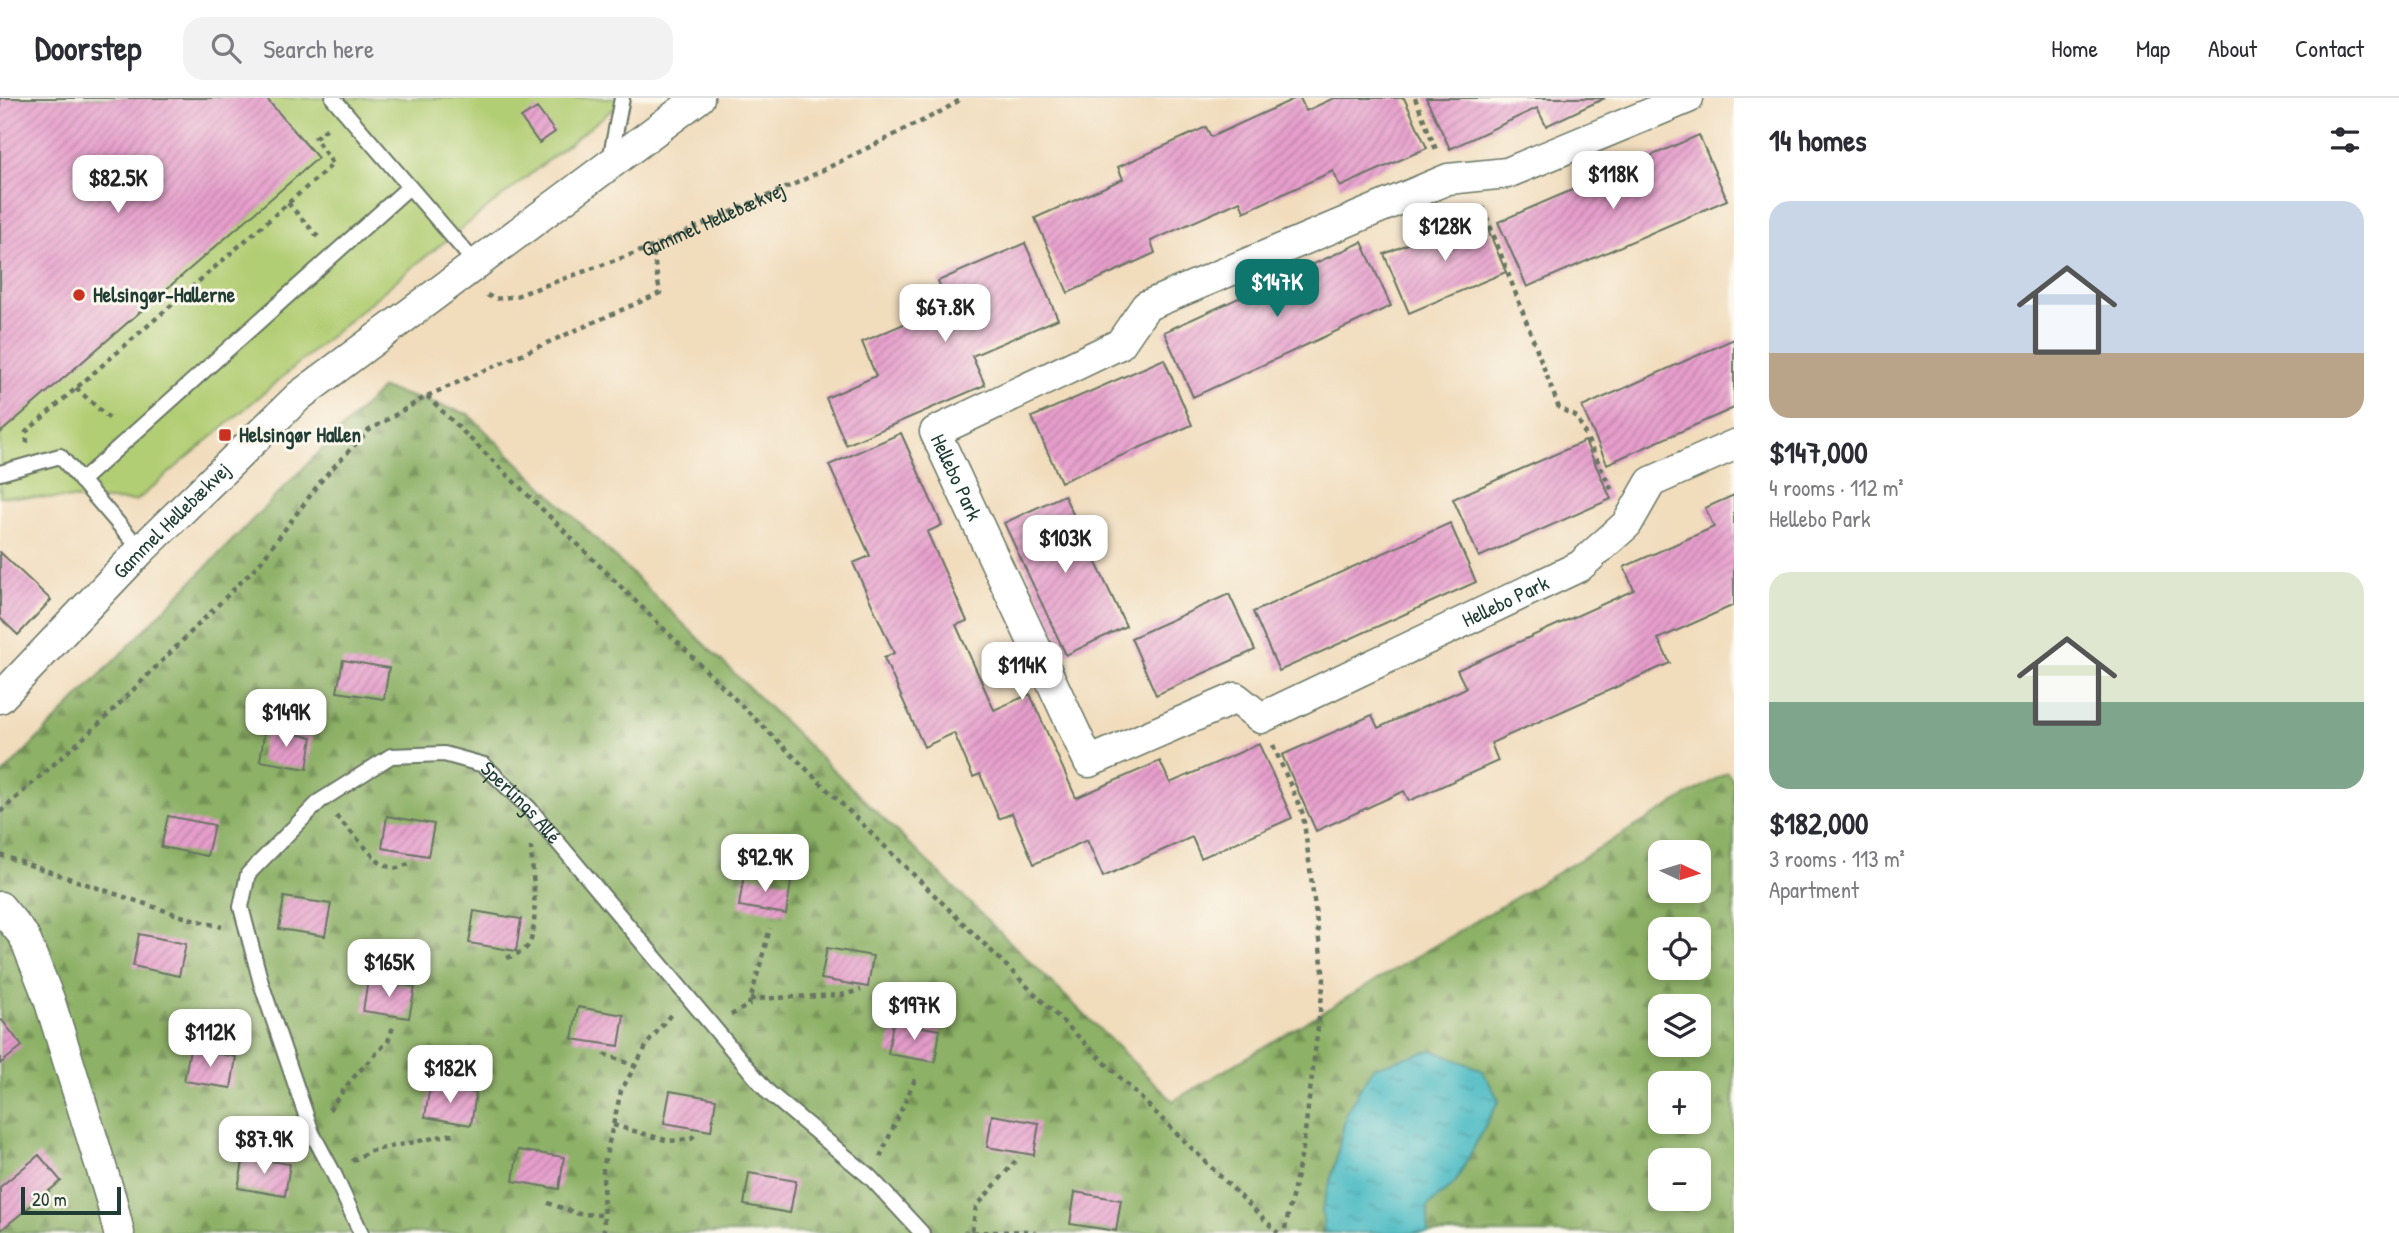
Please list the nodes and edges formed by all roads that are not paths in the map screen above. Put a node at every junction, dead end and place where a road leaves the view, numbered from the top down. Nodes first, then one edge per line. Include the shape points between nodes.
1 (333, 98) edge
2 (622, 98) edge
3 (699, 98) edge
4 (1688, 98) edge
5 (609, 165) junction
6 (409, 187) junction
7 (466, 271) junction
8 (1734, 445) edge
9 (0, 473) edge
10 (81, 481) junction
11 (141, 550) junction
12 (0, 698) edge
13 (0, 907) edge
14 (119, 1233) edge
15 (360, 1233) edge
16 (922, 1233) edge

1 - 6 lane
2 - 5 lane
3 - 5 street, Gammel Hellebækvej
4 - 8 street, Hellebo Park via 1507,173 1460,178 1146,306 1120,344 935,432 1089,762 1236,698 1261,718 1580,566 1627,524 1651,482
5 - 7 street, Gammel Hellebækvej
6 - 7 lane
6 - 10 lane
7 - 11 street, Gammel Hellebækvej via 299,396
9 - 10 lane via 60,456
10 - 11 lane
11 - 12 street, Gammel Hellebækvej
13 - 14 street via 24,936 49,999
15 - 16 lane, Sperlings Allé via 312,1133 261,983 241,907 248,874 320,801 391,756 444,754 484,765 529,808 768,1092 870,1177

